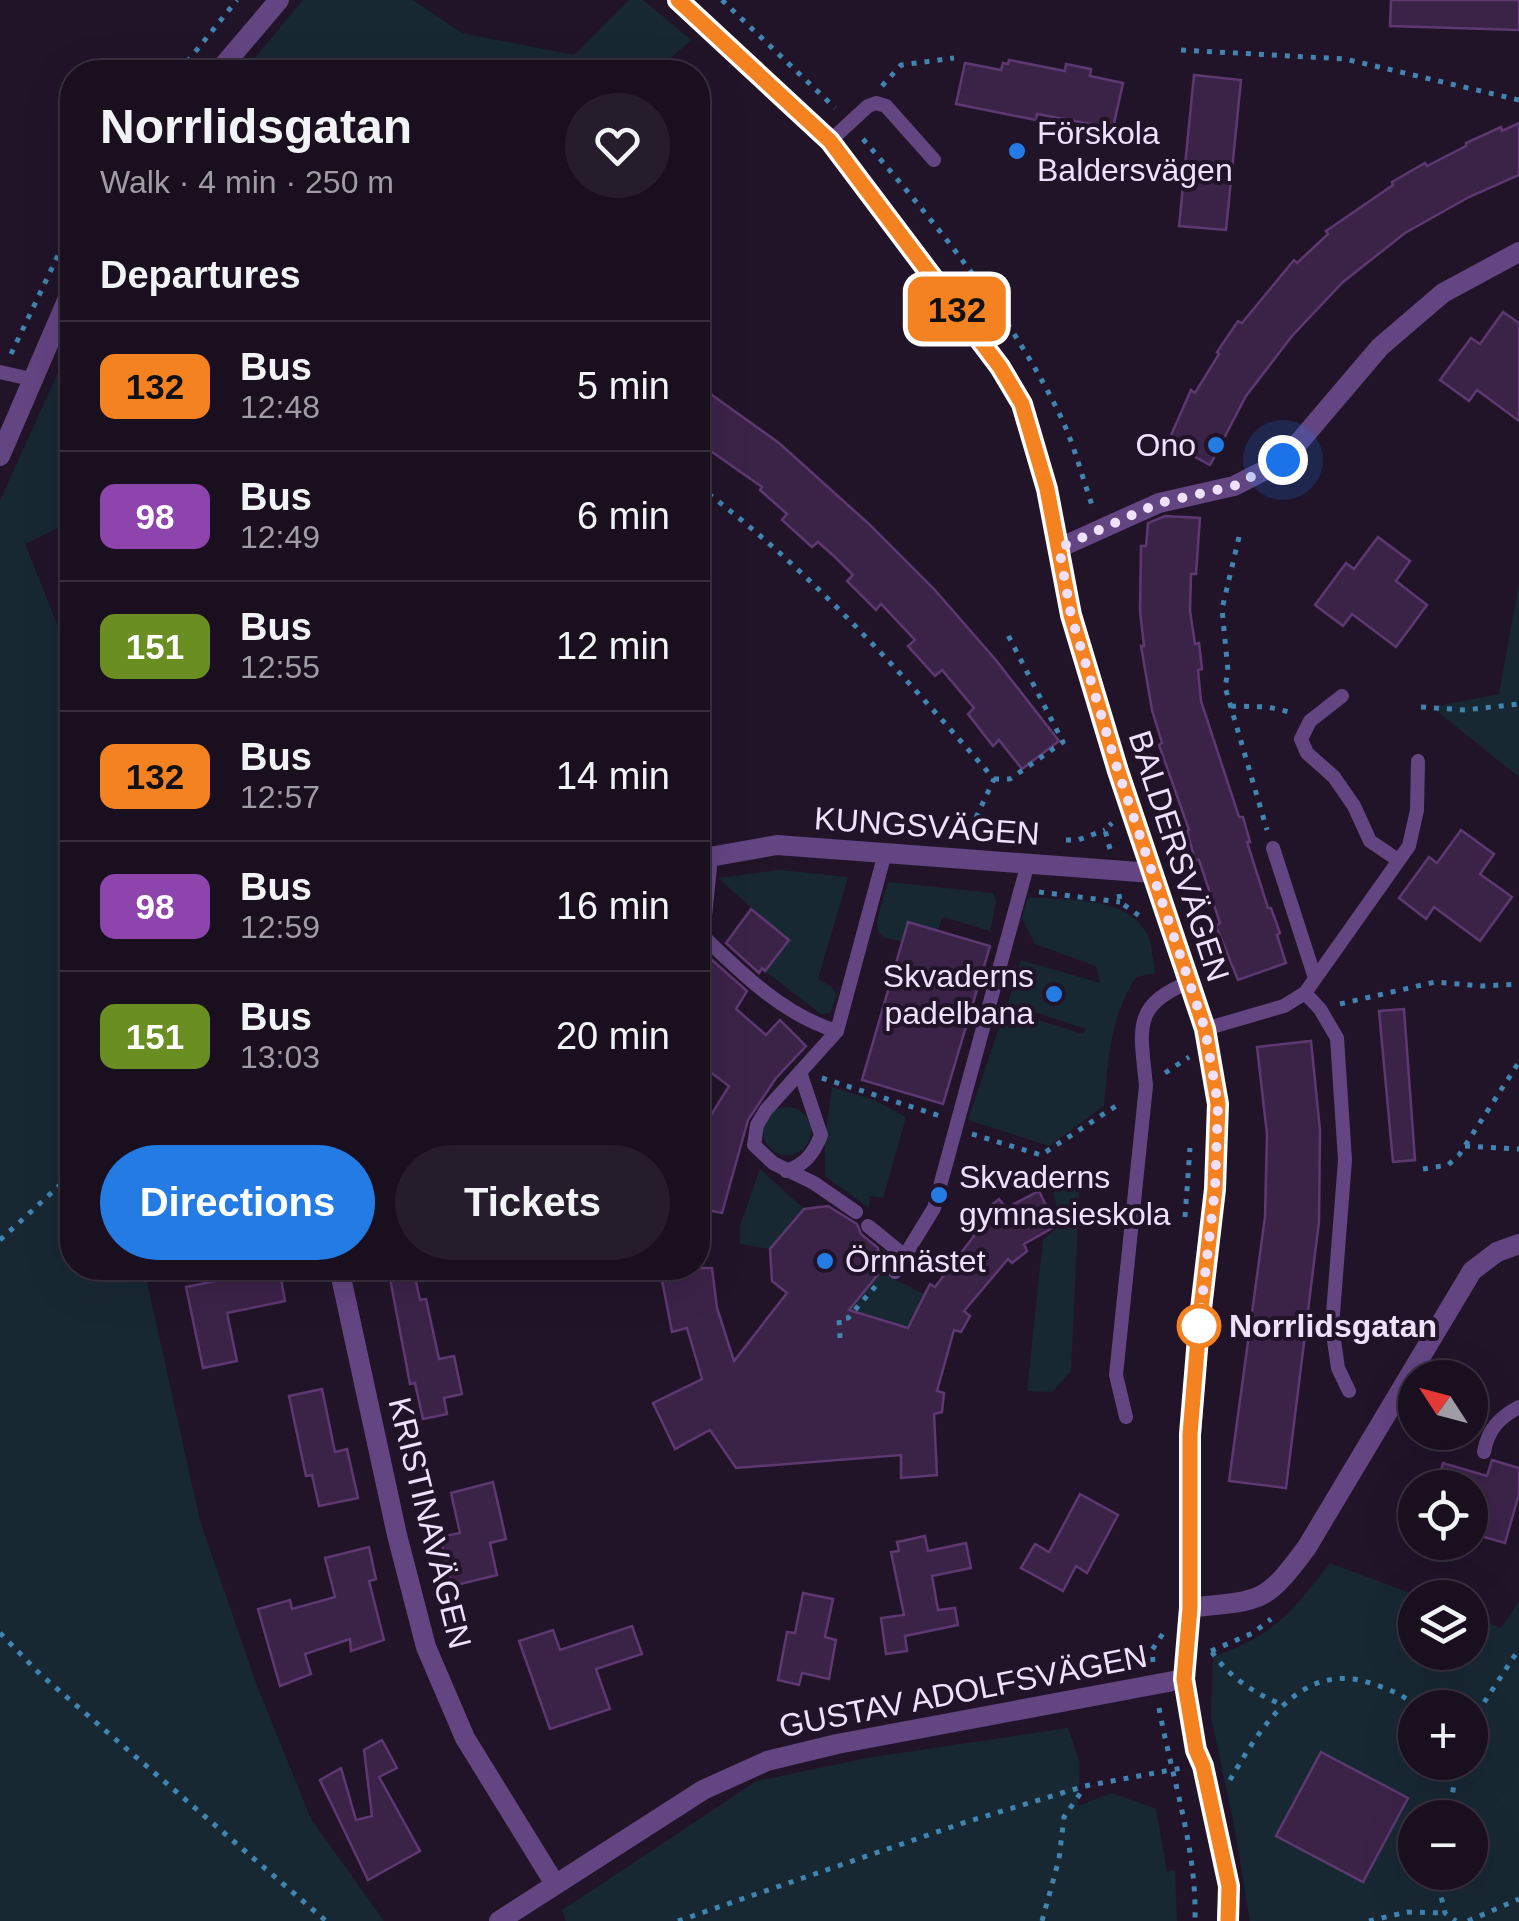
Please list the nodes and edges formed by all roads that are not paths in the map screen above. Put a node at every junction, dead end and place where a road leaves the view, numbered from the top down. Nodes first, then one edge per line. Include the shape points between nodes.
1 (279, 0) edge
2 (678, 0) edge
3 (228, 60) edge
4 (830, 141) junction
5 (934, 160) dead end
6 (1519, 252) edge
7 (60, 316) edge
8 (2, 372) edge
9 (31, 380) junction
10 (0, 456) edge
11 (1059, 548) junction
12 (1342, 696) dead end
13 (1418, 762) dead end
14 (1272, 848) road end
15 (884, 853) junction
16 (710, 857) edge
17 (1398, 860) junction
18 (1028, 864) junction
19 (1152, 873) junction
20 (710, 943) edge
21 (1315, 978) junction
22 (1190, 982) junction
23 (1305, 993) junction
24 (1205, 1029) junction
25 (837, 1031) junction
26 (800, 1072) junction
27 (786, 1171) junction
28 (856, 1212) dead end
29 (868, 1226) dead end
30 (1519, 1244) edge
31 (905, 1256) junction
32 (895, 1272) road end
33 (343, 1280) edge
34 (1349, 1391) dead end
35 (1519, 1407) edge
36 (1126, 1416) dead end
37 (1484, 1452) dead end
38 (1190, 1608) junction
39 (1184, 1679) junction
40 (555, 1884) junction
41 (498, 1921) edge
42 (1228, 1921) edge

1 - 3 street
2 - 4 street, BALDERSVÄGEN
4 - 5 lane via 876,103
4 - 11 street, BALDERSVÄGEN via 1022,404
6 - 11 street via 1442,293 1380,347 1283,460 1234,486 1159,503
7 - 9 street
8 - 9 lane
9 - 10 street
11 - 19 street, BALDERSVÄGEN via 1071,615
12 - 17 lane via 1310,722 1301,739 1354,806 1370,840
13 - 17 lane via 1417,810
14 - 21 lane
15 - 16 street, KUNGSVÄGEN via 777,845
15 - 18 street, KUNGSVÄGEN
15 - 25 lane
17 - 21 lane
18 - 19 street, KUNGSVÄGEN
18 - 31 lane via 934,1208
19 - 22 street, BALDERSVÄGEN
20 - 25 lane via 811,1024
21 - 23 lane
22 - 24 street, BALDERSVÄGEN
22 - 36 lane via 1151,1002 1144,1016 1146,1086 1116,1375
23 - 24 lane via 1284,1006
23 - 34 lane via 1337,1038 1343,1092 1345,1160 1332,1327
24 - 38 street, BALDERSVÄGEN via 1218,1104 1190,1434
25 - 26 lane
26 - 27 lane via 821,1136 805,1161
26 - 27 lane via 766,1110 754,1144
27 - 28 lane
29 - 31 lane
30 - 38 street via 1472,1270 1279,1585 1263,1597
31 - 32 lane
33 - 40 street, KRISTINAVÄGEN via 426,1647 465,1738
35 - 37 lane via 1497,1421
38 - 39 street, BALDERSVÄGEN
39 - 40 street, GUSTAV ADOLFSVÄGEN via 766,1761 703,1790
39 - 42 street, BALDERSVÄGEN via 1229,1886
40 - 41 street, GUSTAV ADOLFSVÄGEN

